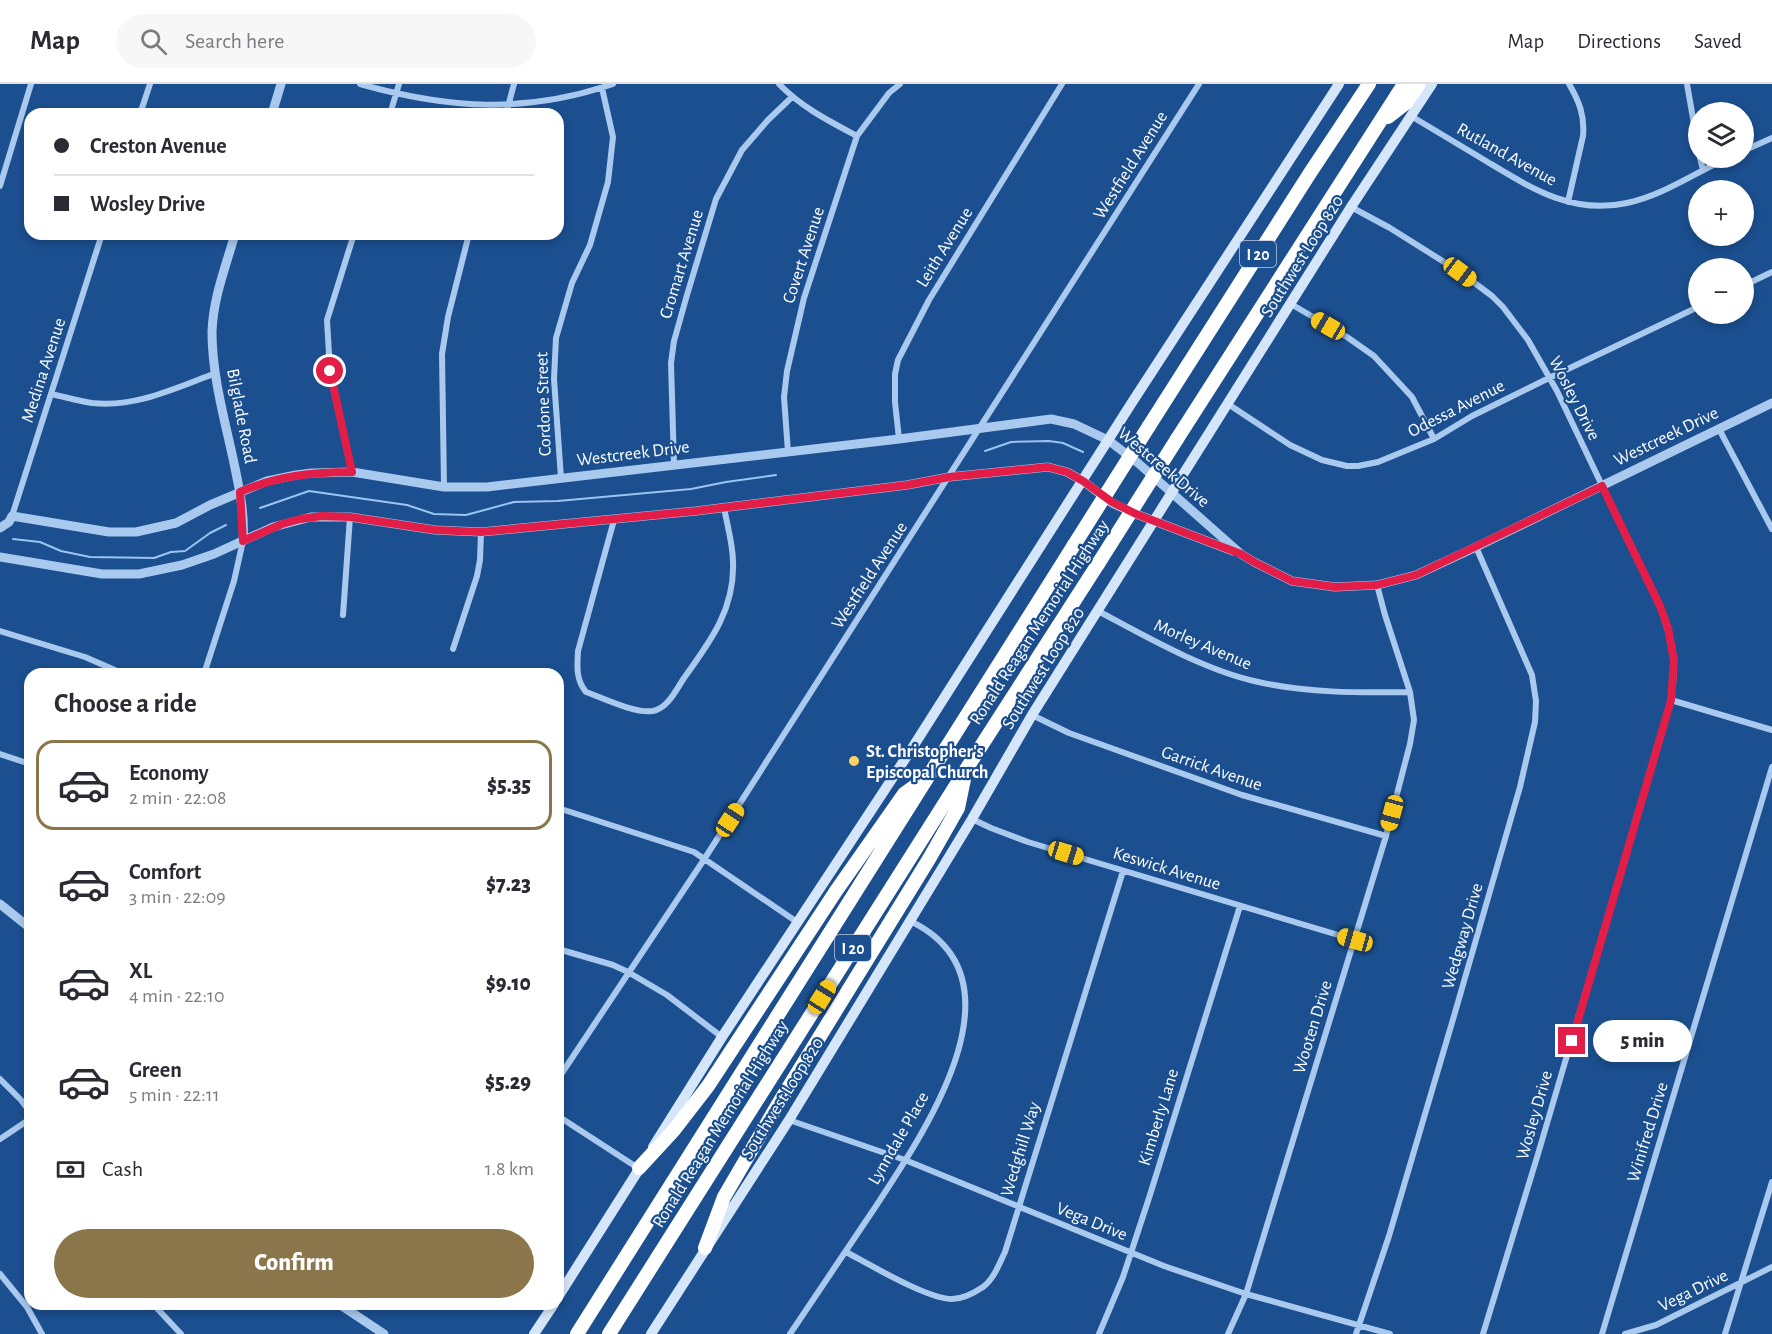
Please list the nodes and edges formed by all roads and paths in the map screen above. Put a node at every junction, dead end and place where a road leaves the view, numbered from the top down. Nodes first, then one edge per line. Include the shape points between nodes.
1 (31, 84) edge
2 (150, 84) edge
3 (281, 84) edge
4 (360, 84) edge
5 (399, 84) edge
6 (514, 84) edge
7 (613, 84) edge
8 (779, 84) edge
9 (900, 84) edge
10 (1062, 84) edge
11 (1199, 84) edge
12 (1339, 84) edge
13 (1369, 84) edge
14 (1404, 84) edge
15 (1419, 84) edge
16 (1432, 84) edge
17 (1569, 84) edge
18 (1687, 84) edge
19 (602, 88) junction
20 (395, 94) junction
21 (792, 98) junction
22 (1690, 102) edge
23 (509, 105) junction
24 (142, 108) edge
25 (274, 108) edge
26 (392, 108) edge
27 (508, 108) edge
28 (1411, 116) junction
29 (1379, 123) junction
30 (857, 136) junction
31 (1772, 138) edge
32 (1754, 146) edge
33 (1707, 168) edge
34 (1703, 170) joint
35 (0, 186) edge
36 (1568, 202) junction
37 (1351, 207) junction
38 (100, 240) edge
39 (233, 240) edge
40 (352, 240) edge
41 (468, 240) edge
42 (1772, 273) edge
43 (1754, 281) edge
44 (1291, 304) junction
45 (1688, 312) edge
46 (216, 373) junction
47 (1549, 378) junction
48 (51, 394) junction
49 (1772, 403) edge
50 (1228, 404) junction
51 (981, 429) junction
52 (1719, 429) junction
53 (899, 439) junction
54 (1434, 439) junction
55 (1108, 440) junction
56 (788, 452) junction
57 (674, 465) junction
58 (352, 472) junction
59 (949, 477) junction
60 (561, 478) junction
61 (1083, 481) junction
62 (1602, 486) junction
63 (444, 487) junction
64 (240, 492) junction
65 (1172, 493) junction
66 (724, 507) junction
67 (12, 516) junction
68 (350, 517) junction
69 (614, 520) junction
70 (1154, 521) junction
71 (0, 528) edge
72 (1772, 529) edge
73 (481, 532) junction
74 (243, 541) junction
75 (1476, 547) junction
76 (1241, 554) junction
77 (0, 557) edge
78 (1377, 585) junction
79 (1098, 611) junction
80 (343, 615) dead end
81 (0, 631) edge
82 (453, 649) dead end
83 (110, 668) edge
84 (206, 668) edge
85 (1410, 692) junction
86 (1671, 700) junction
87 (1032, 715) junction
88 (1772, 730) edge
89 (0, 754) edge
90 (24, 762) edge
91 (1772, 767) edge
92 (967, 768) junction
93 (928, 777) junction
94 (564, 810) edge
95 (972, 819) junction
96 (1386, 836) junction
97 (705, 858) junction
98 (1123, 871) junction
99 (0, 904) edge
100 (1240, 906) junction
101 (910, 921) junction
102 (797, 922) junction
103 (24, 923) edge
104 (1355, 940) junction
105 (564, 951) edge
106 (628, 972) junction
107 (722, 1036) junction
108 (564, 1070) edge
109 (0, 1079) edge
110 (24, 1104) edge
111 (564, 1120) edge
112 (789, 1120) junction
113 (24, 1123) edge
114 (0, 1139) edge
115 (905, 1160) junction
116 (639, 1168) junction
117 (1772, 1182) edge
118 (1017, 1207) junction
119 (705, 1248) junction
120 (846, 1252) junction
121 (1130, 1253) junction
122 (1772, 1267) edge
123 (0, 1274) edge
124 (564, 1279) edge
125 (1742, 1283) junction
126 (1246, 1294) junction
127 (24, 1303) edge
128 (29, 1310) edge
129 (159, 1310) edge
130 (348, 1310) edge
131 (550, 1310) edge
132 (1360, 1325) junction
133 (578, 1332) edge
134 (42, 1334) edge
135 (181, 1334) edge
136 (384, 1334) edge
137 (534, 1334) edge
138 (609, 1334) edge
139 (651, 1334) edge
140 (790, 1334) edge
141 (1100, 1334) edge
142 (1228, 1334) edge
143 (1356, 1334) edge
144 (1390, 1334) edge
145 (1483, 1334) edge
146 (1602, 1334) edge
147 (1625, 1334) edge
148 (1725, 1334) edge

1 - 35 street
2 - 24 street
3 - 25 street
4 - 20 street
5 - 20 street
6 - 23 street
7 - 19 street
8 - 21 street
9 - 30 street, Covert Avenue
10 - 53 street, Leith Avenue via 929,300 898,360 895,402
11 - 51 street, Westfield Avenue
12 - 55 main road
13 - 93 highway, Ronald Reagan Memorial Highway / I 20, bridge
14 - 29 highway, Ronald Reagan Memorial Highway / I 20
15 - 29 highway via 1406,103
16 - 28 main road, Southwest Loop 820
17 - 36 street via 1581,106 1584,125
18 - 22 street
19 - 23 street
19 - 60 street, Cordone Street via 613,137 608,182 556,338 554,379
20 - 23 street via 438,102
20 - 26 street
21 - 30 street
21 - 57 street, Cromart Avenue via 742,150 716,199 670,363
23 - 27 street
28 - 36 street, Rutland Avenue via 1522,183
28 - 37 main road, Southwest Loop 820
29 - 92 highway, Ronald Reagan Memorial Highway / I 20, bridge
30 - 56 street, Covert Avenue via 793,340 784,397
31 - 32 street
33 - 34 street, Rutland Avenue
34 - 36 street, Rutland Avenue via 1669,189 1627,203 1592,207
37 - 44 main road, Southwest Loop 820
37 - 47 street, Wosley Drive via 1460,272 1492,296 1528,340
38 - 48 street, Medina Avenue
39 - 46 street, Bilglade Road via 214,310
40 - 58 street via 327,320 330,371
41 - 63 street via 442,354
42 - 43 street
44 - 50 main road, Southwest Loop 820
44 - 54 street via 1374,357 1412,397
45 - 47 street, Odessa Avenue
46 - 48 street via 124,403 93,403
46 - 64 street, Bilglade Road
47 - 54 street, Odessa Avenue
47 - 62 street, Wosley Drive
48 - 67 street, Medina Avenue
49 - 52 street, Westcreek Drive
50 - 54 street, Odessa Avenue via 1290,445 1322,460 1347,466 1378,462
50 - 65 main road, Southwest Loop 820
51 - 53 street, Westcreek Drive
51 - 55 street, Westcreek Drive via 1051,419 1074,424
51 - 59 street, Westfield Avenue
52 - 62 street, Westcreek Drive
52 - 72 street
53 - 56 street, Westcreek Drive
55 - 61 main road
55 - 65 street, Westcreek Drive
56 - 57 street, Westcreek Drive
57 - 60 street, Westcreek Drive
58 - 63 street, Westcreek Drive
58 - 64 street, Westcreek Drive via 296,475
59 - 61 street, Westcreek Drive via 1048,467
59 - 66 street, Westcreek Drive
59 - 97 street, Westfield Avenue
60 - 63 street, Westcreek Drive via 487,488
61 - 70 street, Westcreek Drive via 1112,502
61 - 102 main road
62 - 75 street, Westcreek Drive
62 - 86 street, Wosley Drive via 1668,628 1674,661
64 - 67 street, Westcreek Drive via 176,523 136,532 109,532
64 - 74 street, Bilglade Road
65 - 70 main road, Southwest Loop 820
65 - 76 street, Westcreek Drive
66 - 69 street, Westcreek Drive
66 - 69 street via 733,560 733,584 726,612 666,704 654,711 639,710 586,692 577,671 578,651
67 - 71 street
68 - 73 street, Westcreek Drive via 435,530
68 - 74 street, Westcreek Drive via 300,519
68 - 80 street
69 - 73 street, Westcreek Drive
70 - 76 street, Westcreek Drive
70 - 79 main road, Southwest Loop 820
73 - 82 street via 477,576
74 - 77 street, Westcreek Drive via 182,565 133,574 94,573
74 - 84 street, Bilglade Road
75 - 78 street, Westcreek Drive via 1416,575
75 - 132 street, Wedgway Drive via 1532,675 1535,722 1454,1016
76 - 78 street, Westcreek Drive via 1292,581 1335,587
78 - 85 street, Wooten Drive
79 - 85 street, Morley Avenue via 1175,651 1251,681 1355,693
79 - 87 main road, Southwest Loop 820
81 - 83 street
85 - 96 street, Wooten Drive via 1414,720
86 - 88 street
86 - 145 street, Wosley Drive
87 - 95 main road, Southwest Loop 820
87 - 96 street, Garrick Avenue via 1080,737 1242,795
89 - 90 street
91 - 146 street, Winifred Drive
92 - 119 highway via 958,808 729,1188
92 - 138 highway, Ronald Reagan Memorial Highway / I 20
93 - 116 highway via 904,794 708,1086
93 - 133 highway, Ronald Reagan Memorial Highway / I 20
94 - 97 street via 687,848
95 - 98 street, Keswick Avenue via 1028,842
95 - 101 main road, Southwest Loop 820
96 - 104 street, Wooten Drive
97 - 102 street
97 - 106 street, Westfield Avenue
98 - 100 street, Keswick Avenue
98 - 118 street, Wedghill Way
99 - 103 street
100 - 104 street, Keswick Avenue
100 - 121 street, Kimberly Lane
101 - 112 main road, Southwest Loop 820
101 - 115 street, Lynndale Place via 948,950 964,990 965,1013 959,1048 942,1094
102 - 107 main road
104 - 126 street, Wooten Drive
105 - 106 street
106 - 107 street
106 - 108 street, Westfield Avenue
107 - 116 main road
109 - 110 street
111 - 116 street
112 - 115 street, Vega Drive
112 - 119 main road, Southwest Loop 820
113 - 114 street
115 - 118 street, Vega Drive
115 - 120 street, Lynndale Place
116 - 124 main road
117 - 125 street
118 - 120 street, Wedghill Way via 997,1269 982,1287 962,1298 924,1292
118 - 121 street, Vega Drive
119 - 139 main road, Southwest Loop 820
120 - 140 street, Lynndale Place
121 - 126 street, Vega Drive
121 - 141 street, Kimberly Lane
122 - 125 street, Vega Drive
123 - 127 street
125 - 147 street, Vega Drive via 1656,1325
125 - 148 street
126 - 132 street, Vega Drive
126 - 142 street, Wooten Drive
128 - 134 street
129 - 135 street
130 - 136 street
131 - 137 main road
132 - 143 street, Wedgway Drive
132 - 144 street, Vega Drive

